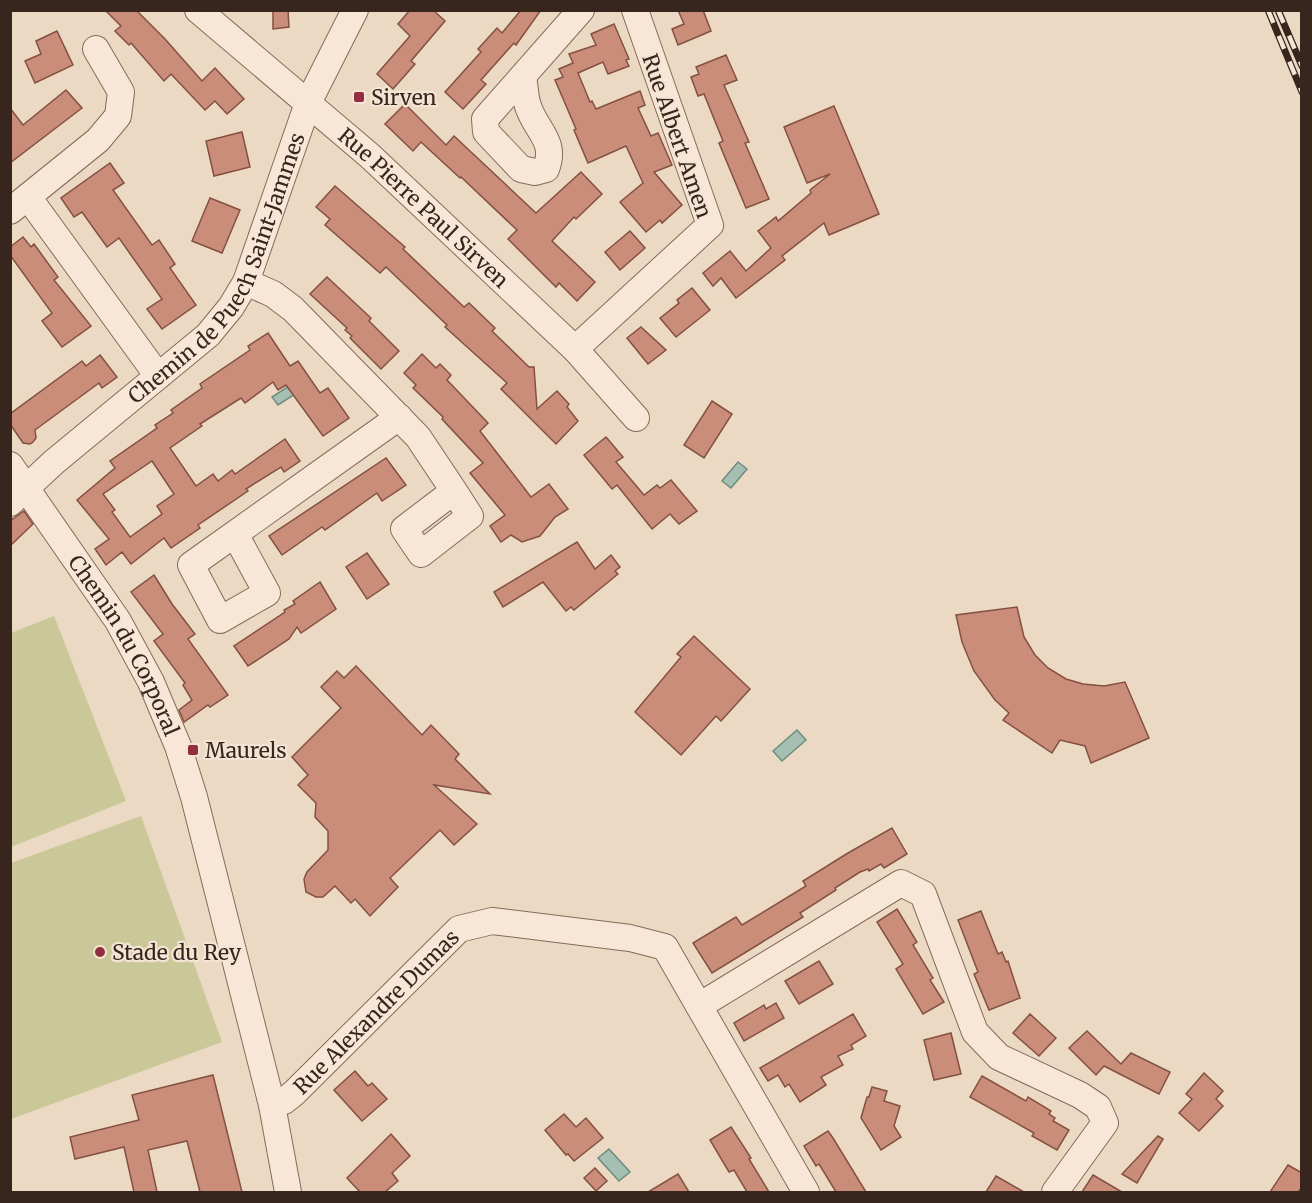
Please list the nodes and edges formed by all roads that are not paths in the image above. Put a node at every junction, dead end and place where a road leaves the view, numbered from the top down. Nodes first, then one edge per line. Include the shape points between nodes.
1 (198, 10) edge
2 (355, 10) edge
3 (581, 10) edge
4 (635, 10) edge
5 (96, 49) dead end
6 (523, 77) dead end
7 (308, 103) junction
8 (19, 204) edge
9 (246, 282) junction
10 (575, 349) junction
11 (158, 376) junction
12 (399, 417) junction
13 (636, 418) dead end
14 (10, 465) edge
15 (453, 491) dead end
16 (19, 495) edge
17 (235, 534) dead end
18 (699, 1006) junction
19 (272, 1105) junction
20 (288, 1192) edge
21 (806, 1192) edge
22 (1055, 1192) edge

1 - 7 street, Rue Pierre Paul Sirven
2 - 7 street, Chemin de Puech Saint-Jammes
3 - 6 street
4 - 10 street, Rue Albert Amen via 710,225
5 - 8 street via 121,92 118,116 98,140
7 - 9 street, Chemin de Puech Saint-Jammes
7 - 10 street, Rue Pierre Paul Sirven via 370,156
8 - 11 street
9 - 11 street, Chemin de Puech Saint-Jammes via 208,335
9 - 12 street via 273,294 293,309
10 - 13 street, Rue Pierre Paul Sirven
11 - 16 street, Chemin de Puech Saint-Jammes
12 - 15 street via 418,437
12 - 17 street
14 - 16 street, Chemin du Corporal
16 - 19 street, Chemin du Corporal via 118,621 166,714 194,797
18 - 19 street, Rue Alexandre Dumas via 665,947 630,938 492,921 459,929 294,1093
18 - 21 street, Rue Alexandre Dumas
18 - 22 street via 901,884 923,894 975,1032 999,1057 1098,1107 1105,1123
19 - 20 street, Chemin du Corporal

